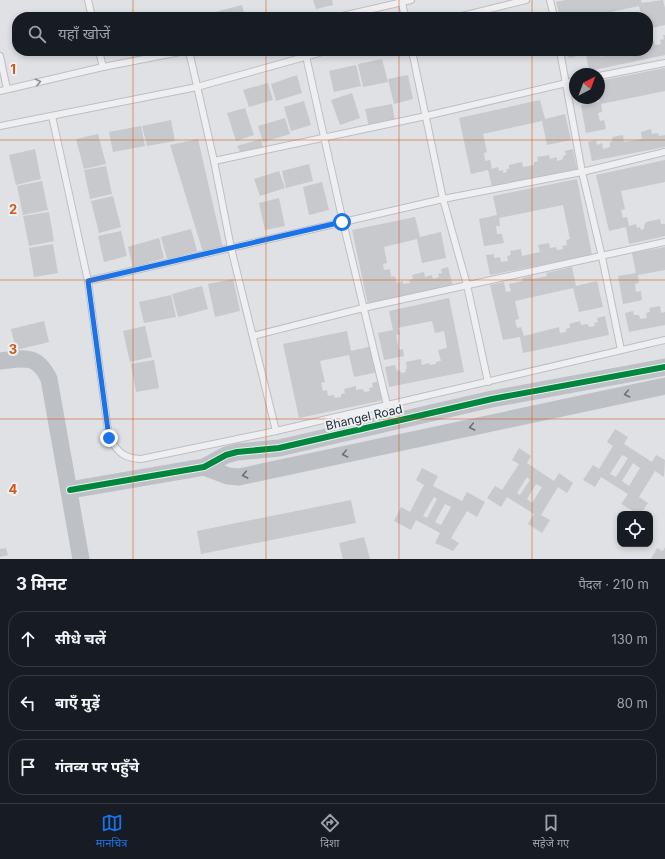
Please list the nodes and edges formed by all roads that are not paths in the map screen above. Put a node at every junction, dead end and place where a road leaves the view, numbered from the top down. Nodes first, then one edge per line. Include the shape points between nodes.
1 (88, 0) edge
2 (411, 0) edge
3 (526, 0) edge
4 (550, 0) edge
5 (402, 3) junction
6 (91, 12) edge
7 (361, 12) edge
8 (404, 12) edge
9 (478, 12) edge
10 (553, 12) edge
11 (0, 56) edge
12 (100, 56) edge
13 (160, 56) edge
14 (190, 56) edge
15 (306, 56) joint
16 (413, 56) edge
17 (561, 56) edge
18 (665, 63) edge
19 (103, 67) junction
20 (605, 75) edge
21 (569, 82) edge
22 (566, 83) junction
23 (197, 87) junction
24 (7, 89) junction
25 (0, 90) edge
26 (52, 116) junction
27 (426, 116) junction
28 (0, 126) edge
29 (325, 138) junction
30 (665, 152) edge
31 (214, 161) junction
32 (582, 172) junction
33 (443, 199) junction
34 (342, 222) junction
35 (665, 242) edge
36 (231, 248) junction
37 (602, 257) junction
38 (88, 281) junction
39 (467, 285) junction
40 (363, 308) junction
41 (253, 336) junction
42 (665, 340) edge
43 (621, 350) junction
44 (0, 361) edge
45 (665, 367) edge
46 (488, 382) junction
47 (665, 386) edge
48 (492, 399) junction
49 (387, 405) junction
50 (496, 422) junction
51 (276, 431) junction
52 (279, 448) junction
53 (204, 467) junction
54 (283, 467) junction
55 (70, 490) junction
56 (81, 559) edge

1 - 6 lane
2 - 5 lane
3 - 9 lane
4 - 10 lane
5 - 7 lane
5 - 8 lane
11 - 24 lane
12 - 19 lane
13 - 19 lane
14 - 23 lane
15 - 23 lane
15 - 29 lane
16 - 27 lane
17 - 22 lane
18 - 20 lane
24 -> 19 lane
21 - 22 lane
22 - 27 lane
22 - 32 lane
23 - 26 lane
23 - 31 lane
24 - 25 lane
26 - 28 lane
26 - 38 lane
27 - 29 lane
27 - 33 lane
29 - 31 lane
29 - 34 lane
30 - 32 lane
31 - 36 lane
32 - 33 lane
32 - 37 lane
33 - 34 lane
33 - 39 lane
34 - 36 lane
34 - 40 lane
35 - 37 lane
36 - 38 lane
36 - 41 lane
37 - 39 lane
37 - 43 lane
38 - 51 lane via 109,438 118,452 129,458 141,459
39 - 40 lane
39 - 46 lane
40 - 41 lane
40 - 49 lane
41 - 51 lane
42 - 43 lane
43 - 46 lane
44 - 55 street via 32,360 45,370 49,379
45 - 48 street, Bhangel Road
46 - 49 lane
47 -> 50 street
48 - 50 street
48 - 52 street, Bhangel Road
49 - 51 lane
50 -> 54 street
52 - 53 street, Bhangel Road via 236,452
52 - 54 street
54 -> 53 street via 239,477 228,476
53 - 55 street, Bhangel Road
55 - 56 street

